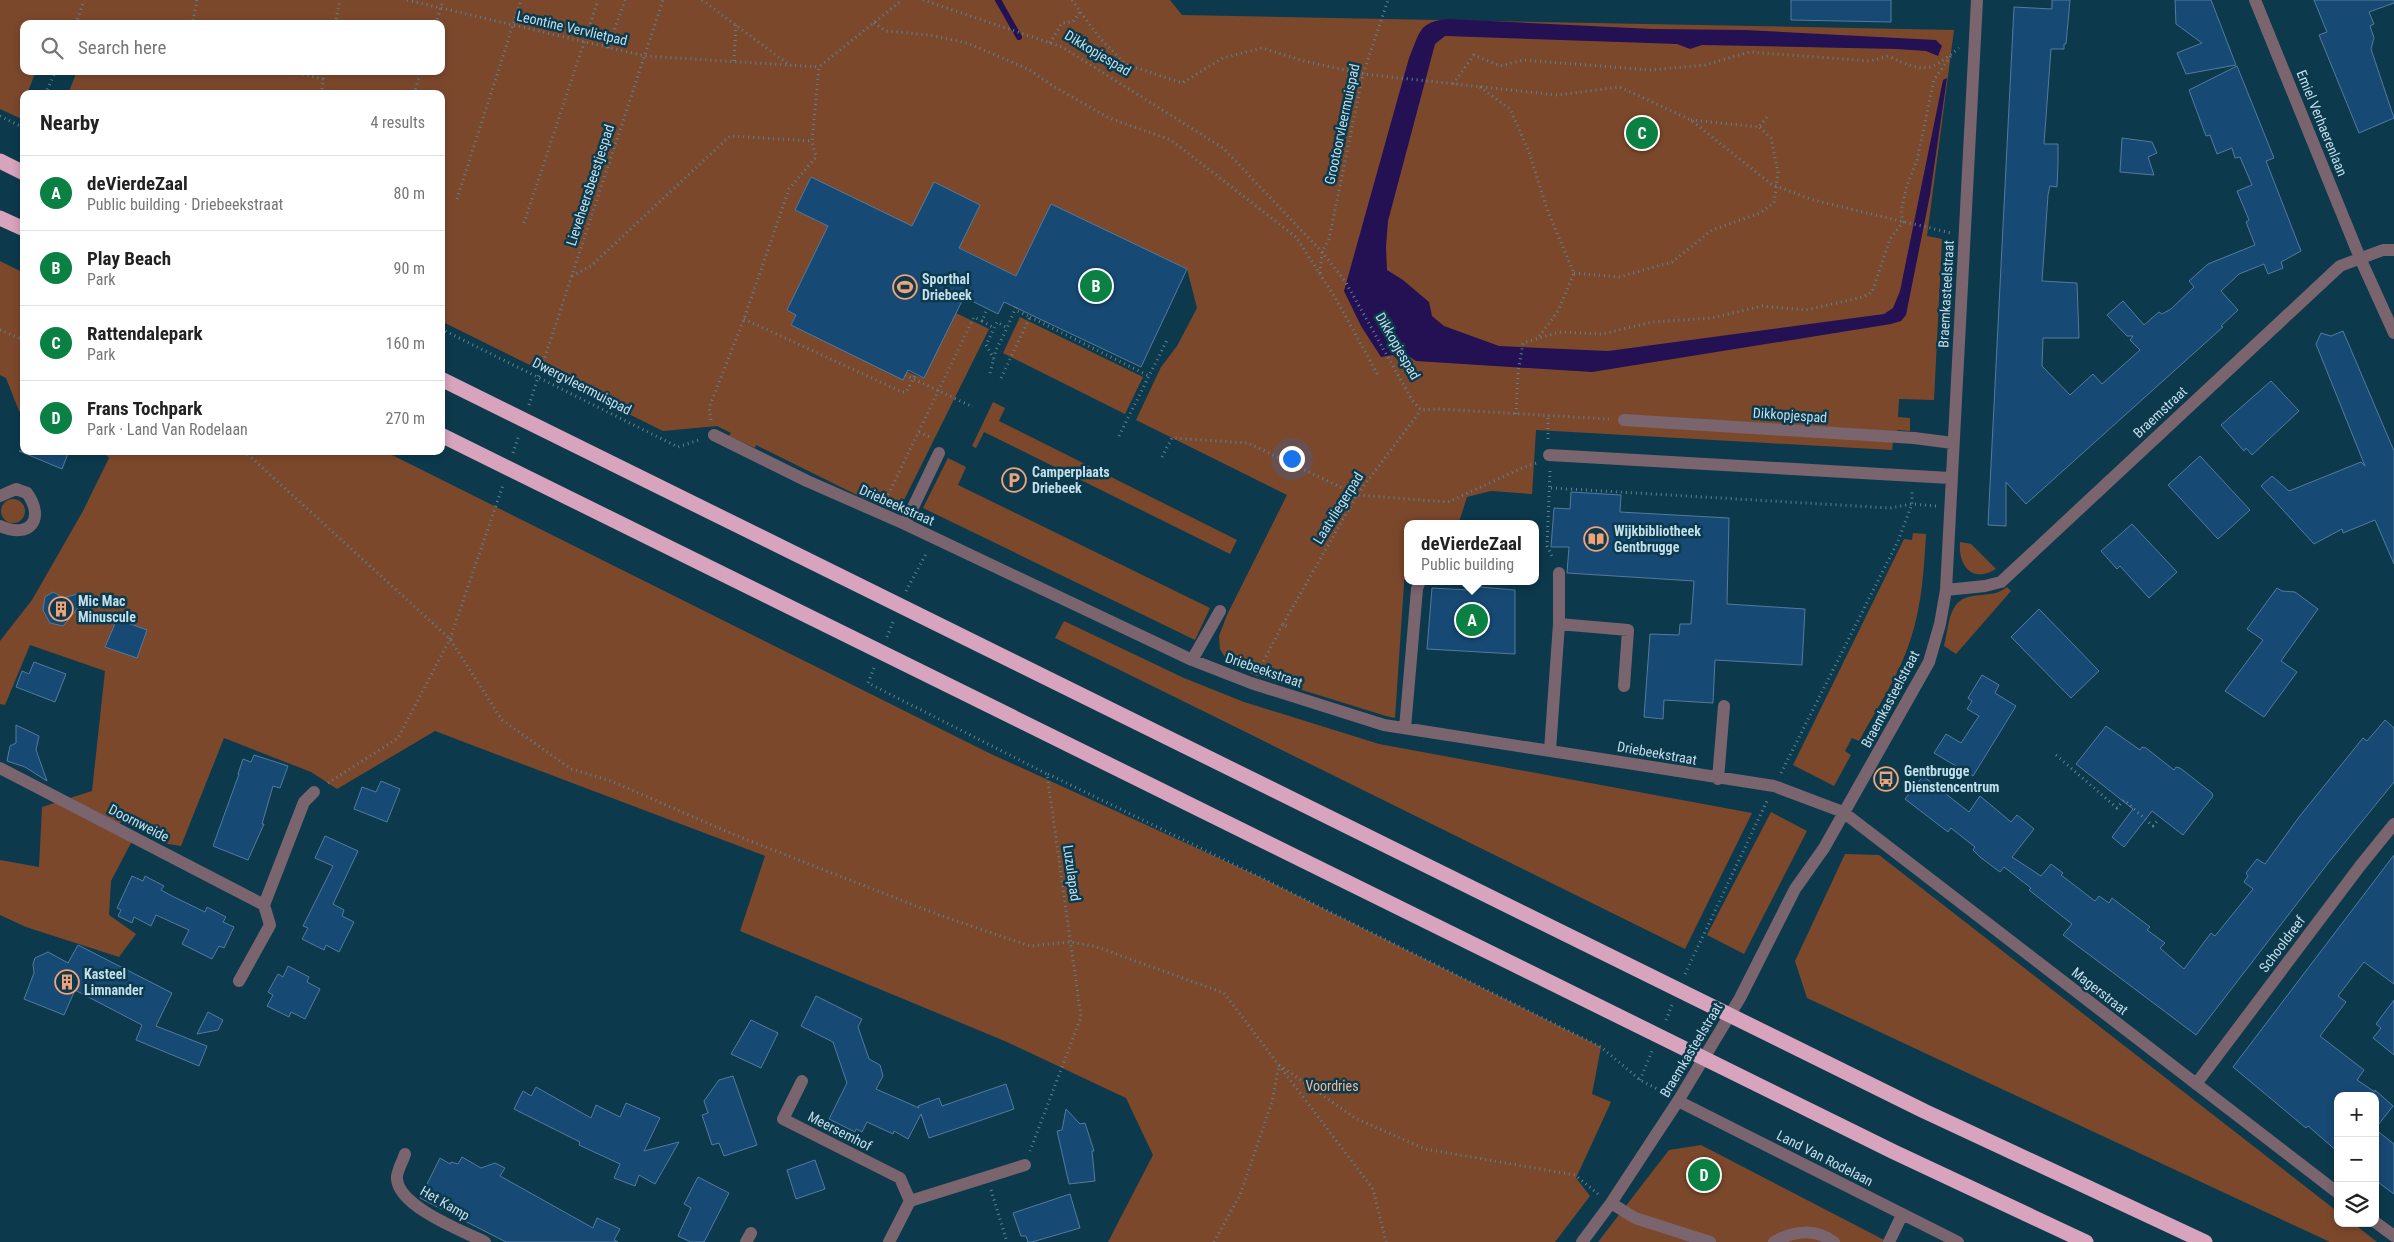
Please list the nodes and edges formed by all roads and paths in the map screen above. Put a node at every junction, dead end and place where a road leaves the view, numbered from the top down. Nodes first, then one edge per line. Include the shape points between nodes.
1 (84, 0) edge
2 (197, 0) edge
3 (340, 0) edge
4 (407, 0) edge
5 (443, 0) edge
6 (521, 0) edge
7 (598, 0) edge
8 (625, 0) edge
9 (663, 0) edge
10 (702, 0) edge
11 (902, 0) edge
12 (924, 0) edge
13 (1072, 0) edge
14 (1388, 0) edge
15 (1977, 0) edge
16 (2255, 0) edge
17 (441, 8) junction
18 (1080, 12) junction
19 (77, 20) edge
20 (193, 20) edge
21 (336, 20) edge
22 (437, 20) edge
23 (874, 23) junction
24 (512, 25) junction
25 (736, 25) junction
26 (1975, 35) junction
27 (585, 42) junction
28 (1050, 43) junction
29 (608, 48) junction
30 (1952, 54) junction
31 (645, 56) junction
32 (734, 60) junction
33 (788, 64) junction
34 (819, 67) junction
35 (1363, 74) junction
36 (54, 75) edge
37 (306, 75) edge
38 (324, 75) edge
39 (420, 75) edge
40 (323, 79) junction
41 (1453, 84) junction
42 (1478, 86) junction
43 (47, 90) edge
44 (321, 90) edge
45 (415, 90) edge
46 (0, 116) edge
47 (1767, 117) dead end
48 (1691, 120) junction
49 (20, 126) edge
50 (1759, 127) junction
51 (812, 141) junction
52 (0, 161) edge
53 (20, 171) edge
54 (1776, 185) junction
55 (457, 200) dead end
56 (0, 218) edge
57 (1903, 222) junction
58 (524, 223) dead end
59 (20, 227) edge
60 (1964, 236) junction
61 (2394, 250) edge
62 (1322, 252) junction
63 (2360, 258) junction
64 (1320, 273) junction
65 (1574, 273) junction
66 (572, 276) junction
67 (987, 309) dead end
68 (1030, 317) junction
69 (744, 319) junction
70 (982, 321) junction
71 (994, 328) junction
72 (1007, 328) junction
73 (0, 330) edge
74 (445, 331) edge
75 (2394, 334) edge
76 (20, 338) edge
77 (1537, 338) junction
78 (1167, 340) dead end
79 (994, 359) junction
80 (990, 373) dead end
81 (916, 374) dead end
82 (905, 375) dead end
83 (538, 376) junction
84 (1149, 376) junction
85 (1379, 377) dead end
86 (1001, 378) dead end
87 (914, 379) junction
88 (445, 381) edge
89 (939, 391) junction
90 (528, 407) dead end
91 (973, 407) dead end
92 (1421, 410) junction
93 (1516, 414) junction
94 (1548, 416) junction
95 (1624, 420) joint
96 (520, 433) dead end
97 (714, 435) junction
98 (1118, 436) dead end
99 (445, 437) edge
100 (1953, 443) junction
101 (939, 453) dead end
102 (248, 455) edge
103 (1162, 457) dead end
104 (1549, 458) junction
105 (511, 460) dead end
106 (1913, 476) junction
107 (506, 478) dead end
108 (1950, 478) junction
109 (1551, 488) junction
110 (1357, 495) junction
111 (0, 496) edge
112 (1912, 504) junction
113 (1949, 506) junction
114 (880, 513) junction
115 (905, 524) junction
116 (0, 526) edge
117 (1559, 573) joint
118 (1418, 585) edge
119 (1946, 590) junction
120 (1220, 611) dead end
121 (1283, 624) junction
122 (1559, 624) junction
123 (1288, 627) dead end
124 (450, 639) junction
125 (1192, 660) junction
126 (1251, 683) junction
127 (868, 684) dead end
128 (1624, 686) dead end
129 (1724, 706) dead end
130 (1405, 728) junction
131 (1550, 750) junction
132 (2056, 755) dead end
133 (0, 768) edge
134 (1047, 774) junction
135 (1718, 779) junction
136 (1774, 786) junction
137 (314, 792) joint
138 (1843, 812) junction
139 (2158, 820) dead end
140 (2394, 824) edge
141 (264, 905) junction
142 (1070, 942) junction
143 (239, 981) dead end
144 (1682, 981) dead end
145 (1675, 999) dead end
146 (1663, 1026) dead end
147 (1655, 1044) dead end
148 (1279, 1066) junction
149 (1640, 1080) junction
150 (802, 1081) dead end
151 (2196, 1084) junction
152 (1678, 1101) junction
153 (405, 1154) dead end
154 (1025, 1165) joint
155 (987, 1176) junction
156 (2334, 1190) edge
157 (910, 1202) junction
158 (1611, 1203) junction
159 (1902, 1215) junction
160 (2379, 1225) edge
161 (2394, 1236) edge
162 (485, 1242) edge
163 (889, 1242) edge
164 (1007, 1242) edge
165 (1214, 1242) edge
166 (1386, 1242) edge
167 (1582, 1242) edge
168 (1710, 1242) edge
169 (1774, 1242) edge
170 (1834, 1242) edge
171 (1889, 1242) edge
172 (1958, 1242) edge
173 (2086, 1242) edge
174 (2205, 1242) edge

1 - 19 path
2 - 20 path
3 - 21 path
4 - 17 path, Leontine Vervlietpad
5 - 17 path
6 - 24 path
7 - 27 path
8 - 29 path
9 - 31 path, Lieveheersbeestjespad
10 - 25 path
11 - 23 path
12 - 28 path, Dikkopjespad
13 - 18 path
14 - 35 path, Grootoorvleermuispad
15 - 26 street, Braemkasteelstraat
16 - 63 street, Emiel Verhaerenlaan
17 - 22 path
17 - 24 path, Leontine Vervlietpad
18 - 28 path via 1074,22 1062,23
18 - 35 path via 1125,64 1182,83 1223,58 1262,48
23 - 34 path
23 - 64 path via 886,31 967,43 1028,69 1109,118 1171,140 1296,237
24 - 27 path, Leontine Vervlietpad
24 - 55 path
25 - 32 path
25 - 33 path
26 - 30 path
26 - 60 street, Braemkasteelstraat
27 - 29 path, Leontine Vervlietpad
27 - 58 path
28 - 62 path, Dikkopjespad via 1062,47 1223,148
29 - 31 path, Leontine Vervlietpad
30 - 41 path via 1937,66 1926,69 1888,56 1871,60 1749,52 1705,65 1650,70 1523,60 1500,66 1474,55
30 - 57 path via 1934,80 1917,160 1901,211
31 - 32 path, Leontine Vervlietpad
31 - 66 path, Lieveheersbeestjespad
32 - 33 path, Leontine Vervlietpad
33 - 34 path, Leontine Vervlietpad
34 - 51 path
35 - 41 path
35 - 62 path, Grootoorvleermuispad via 1329,239
36 - 43 path
37 - 40 path
38 - 40 path
39 - 45 path
40 - 44 path
41 - 42 path
42 - 48 path via 1557,95 1620,87
42 - 65 path via 1510,109
46 - 49 path
47 - 50 path
48 - 50 path
48 - 54 path
50 - 54 path via 1771,138 1778,172
51 - 66 path via 730,136 591,266
51 - 69 path via 816,157 789,189
52 - 53 highway
54 - 57 path via 1813,200
54 - 65 path via 1774,203 1760,213 1712,230 1672,262 1619,277
56 - 59 highway
57 - 60 path
57 - 77 path via 1890,239 1872,292 1863,297 1806,310 1762,306 1712,318 1652,322 1602,334 1559,332
60 - 100 street, Braemkasteelstraat
61 - 63 street, Braemstraat via 2383,250
62 - 64 path, Grootoorvleermuispad
62 - 92 path, Dikkopjespad via 1345,281 1412,400
63 - 75 street, Emiel Verhaerenlaan
63 - 119 street, Braemstraat via 2340,266 2001,582
64 - 85 path
65 - 77 path via 1558,311
66 - 83 path, Lieveheersbeestjespad
67 - 70 path
68 - 72 path via 1015,309
68 - 84 path
68 - 86 path
69 - 87 path via 902,392 906,392
69 - 97 path via 709,408
70 - 71 path
70 - 89 path via 974,317
71 - 72 path via 997,322
71 - 79 path via 986,345
72 - 79 path
73 - 76 path
74 - 83 path, Dwergvleermuispad
77 - 93 path via 1523,343
78 - 84 path
79 - 80 path
81 - 87 path
82 - 87 path
83 - 90 path, Lieveheersbeestjespad
83 - 97 path, Dwergvleermuispad via 678,447
84 - 98 path
87 - 89 path
88 - 174 highway via 1924,1111
89 - 91 path
89 - 114 path
92 - 93 path
92 - 110 path, Laatvliegerpad
93 - 94 path
94 - 95 path
94 - 104 path
95 - 100 street, Dikkopjespad
96 - 105 path
97 - 114 street, Driebeekstraat
99 - 173 highway via 1894,1152
100 - 108 street, Braemkasteelstraat
101 - 115 street
102 - 124 path
103 - 110 path via 1172,438 1248,443
104 - 106 street
104 - 109 path
104 - 110 path via 1448,502
106 - 108 street
106 - 112 path
107 - 124 path
108 - 113 street, Braemkasteelstraat
109 - 112 path via 1890,508
109 - 117 path via 1547,546
110 - 121 path, Laatvliegerpad
111 - 116 street via 16,489 28,493 37,510 30,526 22,530
112 - 113 path
112 - 136 path via 1898,540
113 - 119 street, Braemkasteelstraat
114 - 115 street, Driebeekstraat
115 - 125 street, Driebeekstraat
117 - 122 street
118 - 130 street
119 - 138 street, Braemkasteelstraat via 1929,662
120 - 125 street
121 - 123 path
121 - 126 path, Laatvliegerpad
122 - 128 street via 1628,630
122 - 131 street
124 - 137 path via 398,738
124 - 142 path via 502,720 570,769 611,781 730,833 939,915 1030,946
125 - 126 street, Driebeekstraat
126 - 130 street, Driebeekstraat via 1384,725
127 - 134 path
129 - 135 street
130 - 131 street, Driebeekstraat
131 - 135 street, Driebeekstraat
132 - 139 path via 2117,808 2124,800 2153,826
133 - 141 street, Doornweide
134 - 142 path, Luzulapad
134 - 149 path via 1601,1047
135 - 136 street, Driebeekstraat
136 - 138 street, Driebeekstraat
136 - 144 path
137 - 141 street via 304,802
138 - 151 street, Magerstraat
138 - 152 street, Braemkasteelstraat via 1824,848 1795,890 1740,998
140 - 151 street, Schooldreef
141 - 143 street via 270,925
142 - 148 path via 1094,946 1224,993
142 - 154 path, Luzulapad via 1081,1017
145 - 146 path
147 - 149 path
148 - 158 path via 1355,1118 1426,1149 1575,1175
148 - 165 path via 1272,1102 1240,1195
148 - 166 path via 1373,1190
149 - 152 path
150 - 157 street, Meersemhof via 783,1120 900,1178
151 - 156 street, Magerstraat
152 - 158 street, Braemkasteelstraat
152 - 159 street, Land Van Rodelaan
153 - 162 street, Het Kamp via 397,1179 402,1193 419,1208
154 - 155 street
155 - 157 street
155 - 164 path
157 - 163 street
158 - 167 street, Braemkasteelstraat
158 - 168 street via 1635,1218
159 - 171 street
159 - 172 street, Land Van Rodelaan
160 - 161 street
169 - 170 street via 1788,1234 1808,1232

